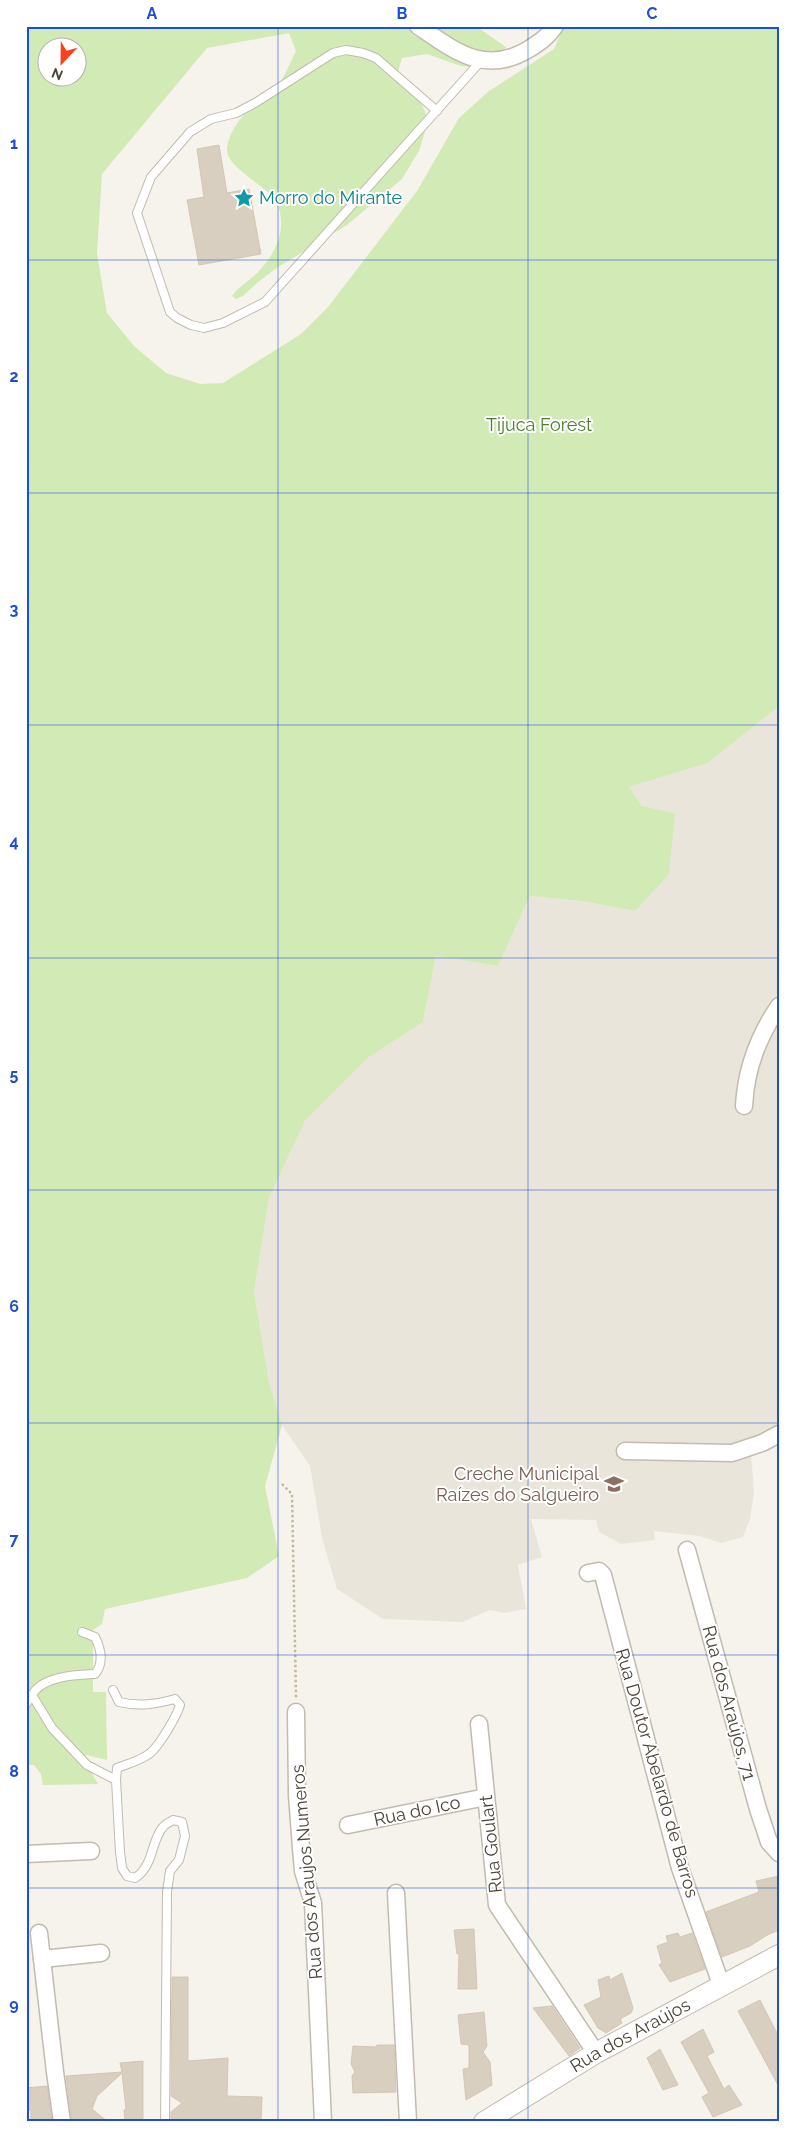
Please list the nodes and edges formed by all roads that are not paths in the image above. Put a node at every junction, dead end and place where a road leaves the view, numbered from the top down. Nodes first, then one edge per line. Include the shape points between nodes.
1 (418, 26) edge
2 (555, 26) edge
3 (481, 61) junction
4 (437, 111) junction
5 (779, 1006) edge
6 (744, 1106) dead end
7 (779, 1434) edge
8 (625, 1451) dead end
9 (687, 1550) dead end
10 (588, 1573) dead end
11 (82, 1632) dead end
12 (113, 1690) dead end
13 (32, 1695) junction
14 (26, 1704) edge
15 (296, 1712) road end
16 (480, 1724) dead end
17 (116, 1780) junction
18 (486, 1797) junction
19 (348, 1825) dead end
20 (91, 1851) dead end
21 (779, 1853) edge
22 (26, 1854) edge
23 (396, 1893) dead end
24 (38, 1933) dead end
25 (101, 1953) dead end
26 (779, 1955) edge
27 (42, 1959) junction
28 (722, 1987) junction
29 (596, 2053) junction
30 (62, 2122) edge
31 (165, 2122) edge
32 (322, 2122) edge
33 (408, 2122) edge
34 (484, 2122) edge

1 - 3 street via 460,54
2 - 3 street via 548,37 522,53 503,60
3 - 4 lane
4 - 4 lane via 265,302 223,324 204,328 191,325 170,312 137,213 152,176 190,132 211,119 242,110 333,53 346,50 376,58
5 - 6 street via 752,1057
7 - 8 street via 732,1453
9 - 21 street, Rua dos Araújos, 71 via 758,1808 769,1842
10 - 28 street, Rua Doutor Abelardo de Barros via 599,1571 603,1575 680,1868
11 - 13 lane via 96,1637 100,1646 100,1668 95,1674 50,1681 36,1687
12 - 17 lane via 119,1702 133,1706 175,1699 180,1705 151,1753 117,1768
13 - 14 lane
13 - 17 lane via 52,1728 87,1765
15 - 32 street, Rua dos Araujos Numeros via 297,1795 303,1871 313,1903
16 - 18 street, Rua Goulart
17 - 31 lane via 120,1852 122,1868 127,1876 134,1878 140,1875 162,1827 173,1820 182,1822 185,1836 179,1860 170,1871 167,1892
18 - 19 street, Rua do Ico
18 - 29 street, Rua Goulart via 497,1905
20 - 22 street
23 - 33 street
24 - 27 street
25 - 27 street
26 - 28 street, Rua dos Araújos
27 - 30 street
28 - 29 street, Rua dos Araújos
29 - 34 street, Rua dos Araújos

